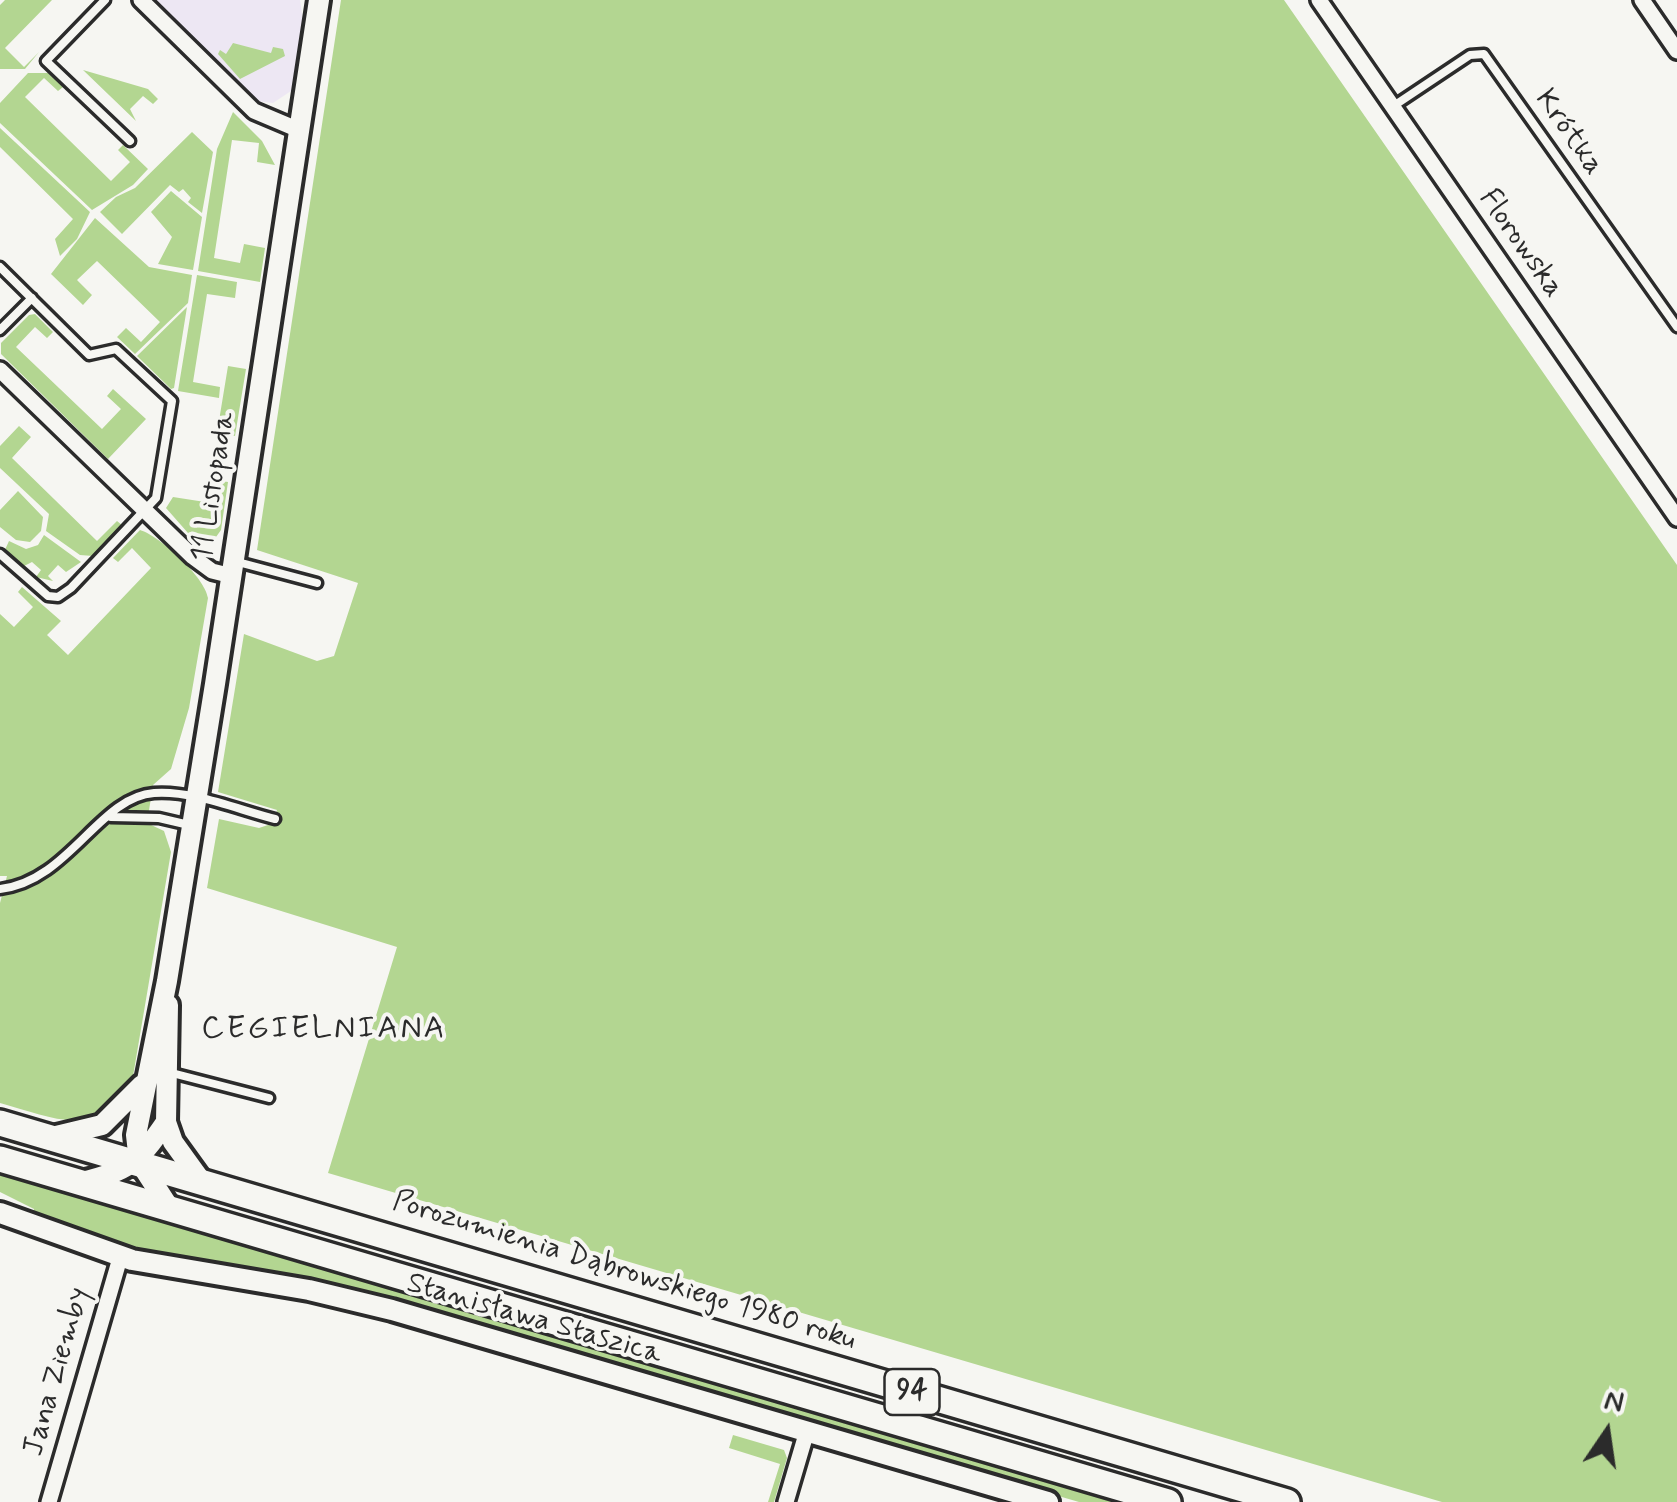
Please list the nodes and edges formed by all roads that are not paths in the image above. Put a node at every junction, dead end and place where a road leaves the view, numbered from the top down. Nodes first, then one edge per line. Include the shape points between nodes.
1 (105, 0) edge
2 (141, 0) edge
3 (1642, 0) edge
4 (1326, 2) edge
5 (315, 5) edge
6 (1677, 51) edge
7 (1392, 107) junction
8 (300, 130) junction
9 (130, 141) dead end
10 (0, 268) edge
11 (32, 298) junction
12 (1677, 327) edge
13 (0, 330) edge
14 (0, 370) edge
15 (146, 512) junction
16 (1677, 518) edge
17 (0, 554) edge
18 (233, 568) junction
19 (316, 583) dead end
20 (193, 799) junction
21 (110, 817) junction
22 (275, 819) dead end
23 (190, 826) junction
24 (0, 889) edge
25 (166, 982) junction
26 (168, 1072) junction
27 (143, 1084) junction
28 (269, 1098) dead end
29 (0, 1122) edge
30 (166, 1122) junction
31 (52, 1138) junction
32 (0, 1159) edge
33 (138, 1161) junction
34 (199, 1178) junction
35 (80, 1182) junction
36 (168, 1206) junction
37 (0, 1213) edge
38 (120, 1258) junction
39 (807, 1431) junction
40 (48, 1502) edge
41 (786, 1502) edge
42 (1048, 1502) edge
43 (1168, 1502) edge
44 (1287, 1502) edge

1 - 9 lane via 46,61
2 - 8 street via 260,116
3 - 6 street
4 - 7 street, Florowska
5 - 8 street, 11 Listopada
7 - 12 lane, Krótka via 1470,55 1484,54
7 - 16 street, Florowska
8 - 18 street, 11 Listopada
10 - 11 lane
11 - 13 lane
11 - 15 lane via 89,355 116,349 172,401 156,498
14 - 15 street
15 - 17 lane via 58,597 43,594
15 - 18 street via 202,564
18 - 19 lane
18 - 20 street, 11 Listopada
20 - 21 lane via 154,793
20 - 22 lane
20 - 23 street, 11 Listopada
21 - 23 lane
21 - 24 lane via 50,870
23 - 25 street, 11 Listopada
25 - 26 street, 11 Listopada
25 - 27 street, 11 Listopada
26 - 28 lane
26 - 30 street, 11 Listopada
27 - 31 street via 102,1125
27 - 33 street, 11 Listopada
29 - 31 main road, Porozumienia Dąbrowskiego 1980 roku / 94
30 - 33 street
30 - 34 street
31 - 33 main road, Porozumienia Dąbrowskiego 1980 roku / 94
32 - 35 main road, 94
33 - 34 main road, Porozumienia Dąbrowskiego 1980 roku / 94
33 - 35 street
33 - 36 street
34 - 44 main road, Porozumienia Dąbrowskiego 1980 roku / 94
35 - 36 main road, 94
36 - 43 main road, 94
37 - 38 street, Stanisława Staszica
38 - 39 street, Stanisława Staszica via 342,1298
38 - 40 street, Jana Ziemby
39 - 41 street
39 - 42 street, Stanisława Staszica

